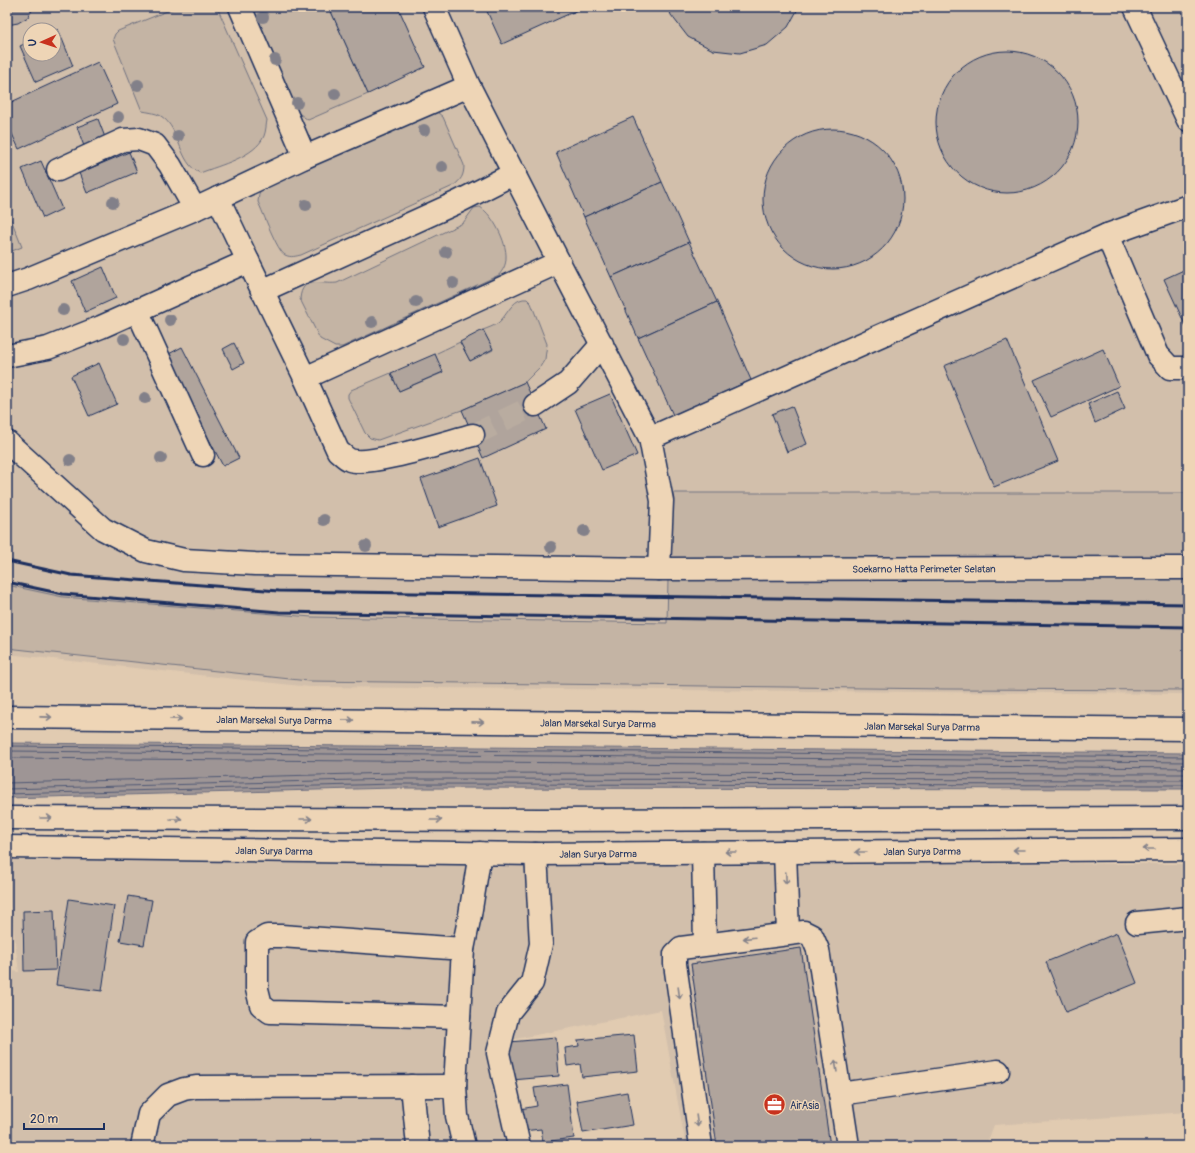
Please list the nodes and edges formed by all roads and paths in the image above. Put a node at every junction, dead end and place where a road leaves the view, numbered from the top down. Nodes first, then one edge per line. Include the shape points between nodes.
1 (240, 7) edge
2 (434, 7) edge
3 (1135, 7) edge
4 (470, 86) junction
5 (1188, 120) edge
6 (305, 157) junction
7 (58, 170) dead end
8 (515, 173) junction
9 (218, 198) junction
10 (1188, 206) edge
11 (195, 209) junction
12 (1107, 235) junction
13 (248, 261) junction
14 (560, 262) junction
15 (7, 286) edge
16 (262, 291) junction
17 (137, 310) junction
18 (602, 344) junction
19 (7, 356) edge
20 (1188, 368) edge
21 (305, 378) junction
22 (535, 405) tunnel mouth
23 (473, 435) tunnel mouth
24 (650, 438) junction
25 (7, 442) edge
26 (203, 455) dead end
27 (1188, 568) edge
28 (659, 569) junction
29 (7, 717) edge
30 (1188, 729) edge
31 (7, 818) edge
32 (1188, 818) edge
33 (7, 847) edge
34 (1188, 849) edge
35 (785, 852) junction
36 (480, 853) junction
37 (703, 853) junction
38 (536, 854) junction
39 (1188, 918) edge
40 (1136, 923) dead end
41 (788, 933) junction
42 (705, 944) junction
43 (463, 949) junction
44 (459, 1017) junction
45 (998, 1071) dead end
46 (412, 1086) junction
47 (455, 1086) junction
48 (840, 1094) junction
49 (142, 1146) edge
50 (418, 1146) edge
51 (464, 1146) edge
52 (520, 1146) edge
53 (701, 1146) edge
54 (848, 1146) edge

1 - 6 main road
2 - 4 main road
3 - 5 main road
4 - 6 main road
4 - 8 main road
6 - 9 main road
7 - 11 main road via 123,140 139,139 155,145 170,165
8 - 14 main road
8 - 16 main road via 458,202
9 - 11 main road
9 - 13 main road
10 - 12 main road
11 - 15 main road
12 - 20 main road via 1158,355 1170,368
12 - 24 main road
13 - 16 main road
13 - 17 main road
14 - 18 main road
14 - 21 main road
16 - 21 main road
17 - 19 main road via 48,348
17 - 26 main road
18 - 22 main road via 568,384
18 - 24 main road
21 - 23 main road via 338,451 350,460 366,461 396,455
24 - 28 main road via 662,501
25 - 28 main road, Soekarno Hatta Perimeter Selatan via 103,529 146,551 184,560 255,564
27 - 28 main road, Soekarno Hatta Perimeter Selatan
29 -> 30 main road, Jalan Marsekal Surya Darma
31 -> 32 main road
33 - 36 main road, Jalan Surya Darma
34 -> 35 main road, Jalan Surya Darma
35 -> 37 main road, Jalan Surya Darma
35 -> 41 main road
36 - 38 main road, Jalan Surya Darma
36 - 43 main road
37 - 38 main road, Jalan Surya Darma
37 - 42 main road
38 - 52 main road via 541,944 532,983 508,1013 498,1053
39 - 40 main road
41 -> 42 main road
48 -> 41 main road via 818,950 812,936 804,932
42 -> 53 main road via 681,948 675,954
43 - 44 main road
43 - 44 main road via 282,936 266,936 257,942 257,989 261,1005 270,1012
44 - 47 main road
45 - 48 main road
46 - 47 main road
46 - 49 main road via 184,1089 168,1095 149,1114
46 - 50 main road
47 - 51 main road via 457,1116
48 - 54 main road

